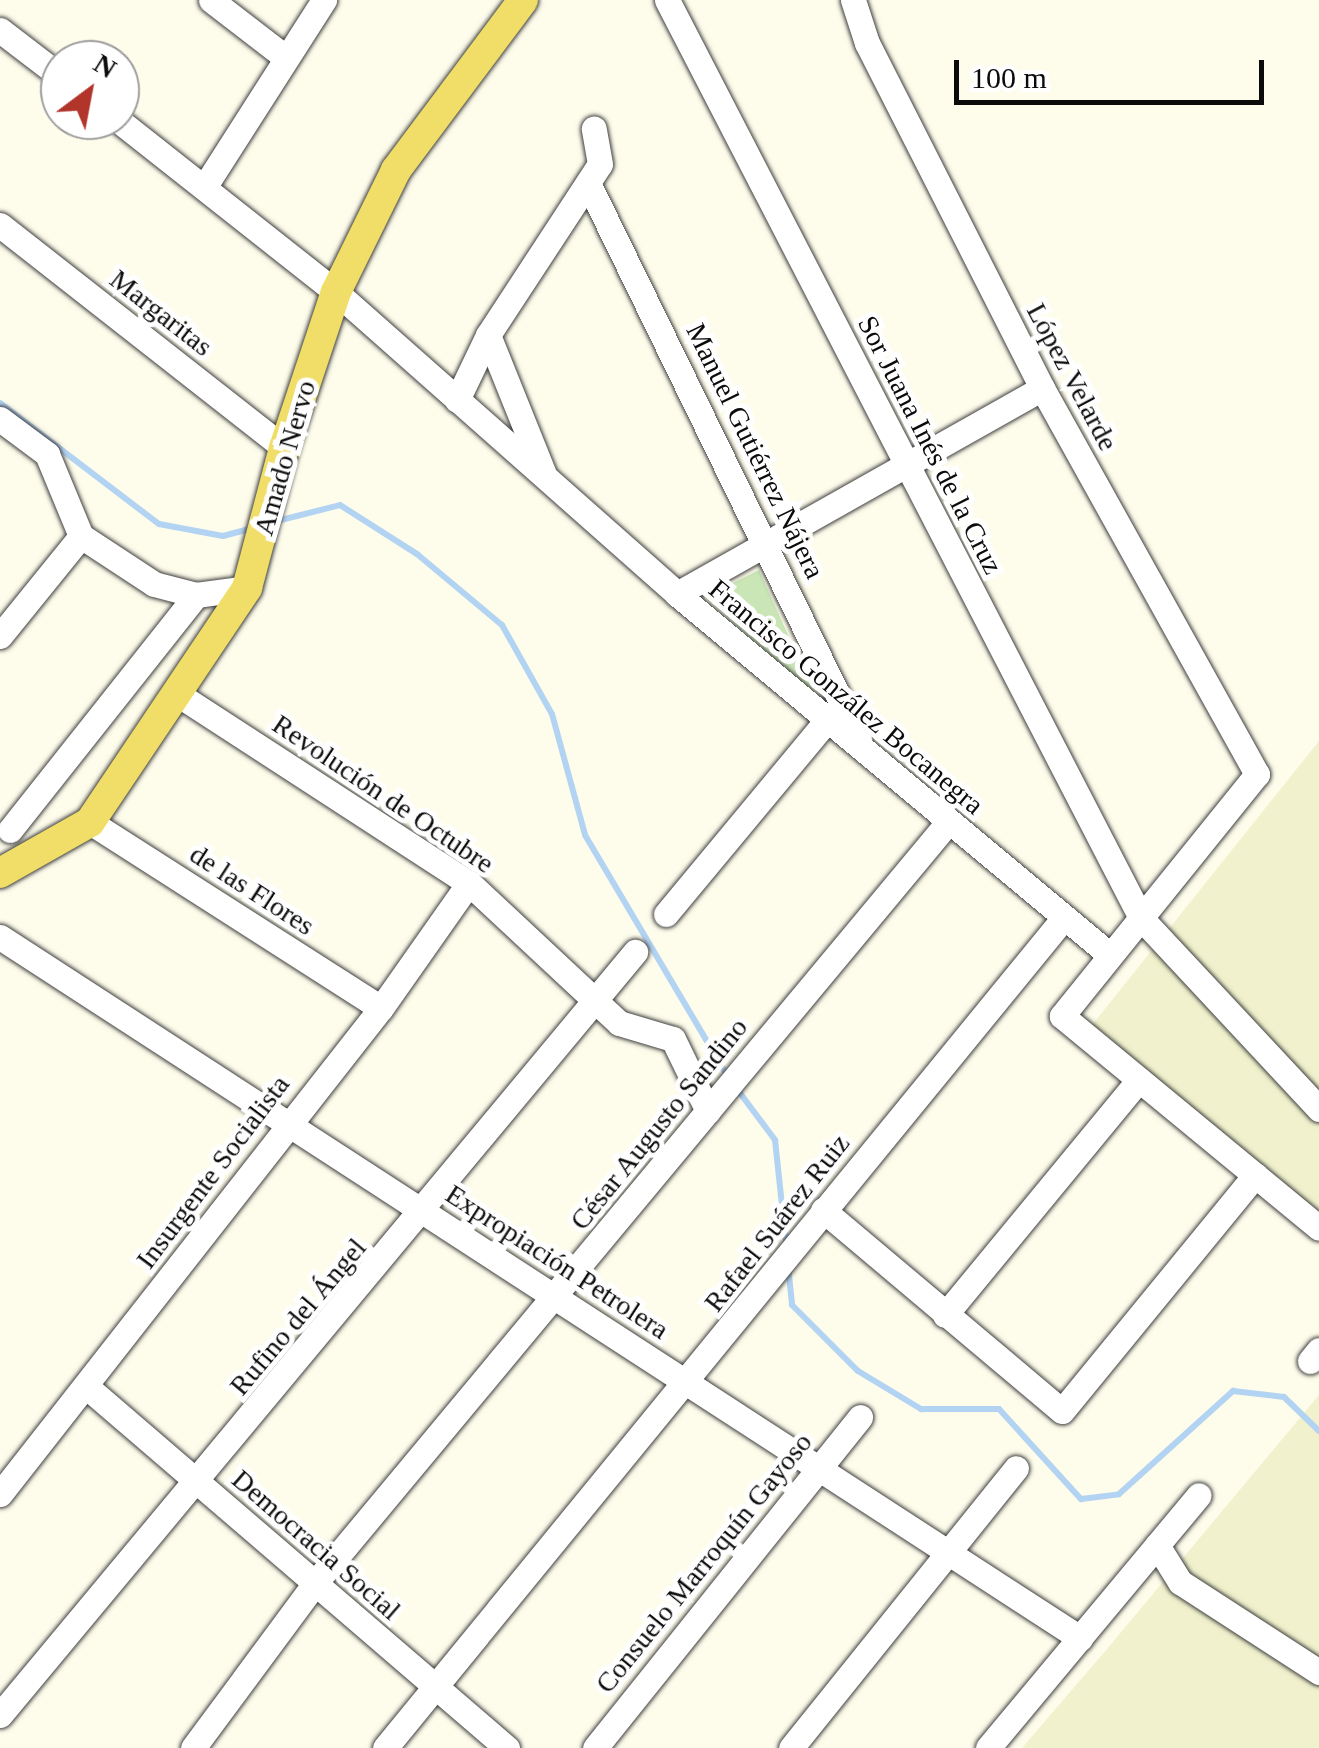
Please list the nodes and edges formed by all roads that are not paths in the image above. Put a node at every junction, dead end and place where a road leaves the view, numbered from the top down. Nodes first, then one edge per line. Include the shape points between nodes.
1 (211, 0) edge
2 (324, 0) edge
3 (523, 0) edge
4 (666, 0) edge
5 (853, 0) edge
6 (0, 30) edge
7 (285, 57) junction
8 (40, 61) edge
9 (594, 129) dead end
10 (140, 137) edge
11 (588, 183) junction
12 (205, 186) junction
13 (0, 225) edge
14 (336, 292) junction
15 (488, 335) junction
16 (1042, 388) junction
17 (457, 400) junction
18 (0, 420) edge
19 (284, 448) junction
20 (907, 466) junction
21 (547, 482) junction
22 (81, 536) junction
23 (767, 540) junction
24 (247, 588) junction
25 (677, 594) junction
26 (196, 595) junction
27 (0, 636) edge
28 (180, 695) junction
29 (828, 719) junction
30 (863, 748) junction
31 (949, 821) junction
32 (90, 822) junction
33 (10, 830) dead end
34 (0, 873) edge
35 (469, 883) junction
36 (666, 914) dead end
37 (1141, 918) junction
38 (1062, 920) junction
39 (0, 937) edge
40 (635, 952) dead end
41 (1110, 955) junction
42 (592, 1004) junction
43 (381, 1008) junction
44 (1138, 1080) junction
45 (714, 1104) junction
46 (1319, 1109) edge
47 (286, 1122) junction
48 (1255, 1174) junction
49 (823, 1210) junction
50 (424, 1212) junction
51 (1319, 1228) edge
52 (555, 1297) junction
53 (945, 1316) junction
54 (689, 1384) junction
55 (86, 1387) junction
56 (860, 1417) dead end
57 (817, 1468) junction
58 (1016, 1468) dead end
59 (197, 1482) junction
60 (0, 1494) edge
61 (1199, 1495) dead end
62 (1156, 1546) junction
63 (948, 1552) junction
64 (315, 1584) junction
65 (1080, 1638) junction
66 (1319, 1672) edge
67 (436, 1687) junction
68 (0, 1715) edge
69 (193, 1748) edge
70 (385, 1748) edge
71 (507, 1748) edge
72 (595, 1748) edge
73 (791, 1748) edge
74 (988, 1748) edge

1 - 7 street
2 - 7 street
3 - 14 main road, Amado Nervo via 396,170
4 - 20 street, Sor Juana Inés de la Cruz
5 - 16 street, López Velarde via 867,43
6 - 8 street
7 - 12 street
9 - 11 street via 600,164
10 - 12 street, Francisco González Bocanegra
11 - 15 street
11 - 23 street, Manuel Gutiérrez Nájera
12 - 14 street, Francisco González Bocanegra
13 - 19 street, Margaritas
14 - 17 street, Francisco González Bocanegra
14 - 19 main road, Amado Nervo
15 - 17 street
15 - 21 street, Francisco González Bocanegra
16 - 20 street
16 - 37 street, López Velarde via 1256,774
17 - 21 street, Francisco González Bocanegra
18 - 22 street via 47,454
19 - 24 main road, Amado Nervo
20 - 23 street
20 - 37 street, Sor Juana Inés de la Cruz
21 - 25 street, Francisco González Bocanegra
22 - 26 street via 154,584
22 - 27 street
23 - 25 street
23 - 30 street, Manuel Gutiérrez Nájera
24 - 26 street
24 - 28 main road, Amado Nervo
25 - 29 street, Francisco González Bocanegra
26 - 33 street
28 - 32 main road, Amado Nervo
28 - 35 street, Revolución de Octubre
29 - 30 street, Francisco González Bocanegra
29 - 36 street
30 - 31 street, Francisco González Bocanegra
31 - 38 street, Francisco González Bocanegra
31 - 45 street, César Augusto Sandino
32 - 34 main road, Amado Nervo
32 - 43 street, de las Flores
35 - 42 street, Revolución de Octubre
35 - 43 street, Insurgente Socialista
37 - 41 street
37 - 46 street, Sor Juana Inés de la Cruz
38 - 41 street, Francisco González Bocanegra
38 - 49 street, Rafael Suárez Ruiz
39 - 47 street, Expropiación Petrolera
40 - 42 street, Rufino del Ángel
41 - 44 street via 1062,1016
42 - 45 street, Revolución de Octubre via 619,1023 673,1039
42 - 50 street, Rufino del Ángel
43 - 47 street, Insurgente Socialista
44 - 48 street
44 - 53 street
45 - 52 street, César Augusto Sandino
47 - 50 street, Expropiación Petrolera
47 - 55 street, Insurgente Socialista
48 - 51 street
48 - 53 street via 1062,1411
49 - 53 street
49 - 54 street, Rafael Suárez Ruiz
50 - 52 street, Expropiación Petrolera
50 - 59 street, Rufino del Ángel
52 - 54 street, Expropiación Petrolera
52 - 64 street, César Augusto Sandino
54 - 57 street, Expropiación Petrolera
54 - 67 street, Rafael Suárez Ruiz
55 - 59 street, Democracia Social
55 - 60 street, Insurgente Socialista
56 - 57 street, Consuelo Marroquín Gayoso
57 - 63 street, Expropiación Petrolera
57 - 72 street, Consuelo Marroquín Gayoso
58 - 63 street
59 - 64 street, Democracia Social
59 - 68 street, Rufino del Ángel
61 - 62 street
62 - 65 street
62 - 66 street via 1180,1582
63 - 65 street, Expropiación Petrolera
63 - 73 street
64 - 67 street, Democracia Social
64 - 69 street, César Augusto Sandino
65 - 74 street
67 - 70 street, Rafael Suárez Ruiz
67 - 71 street, Democracia Social

